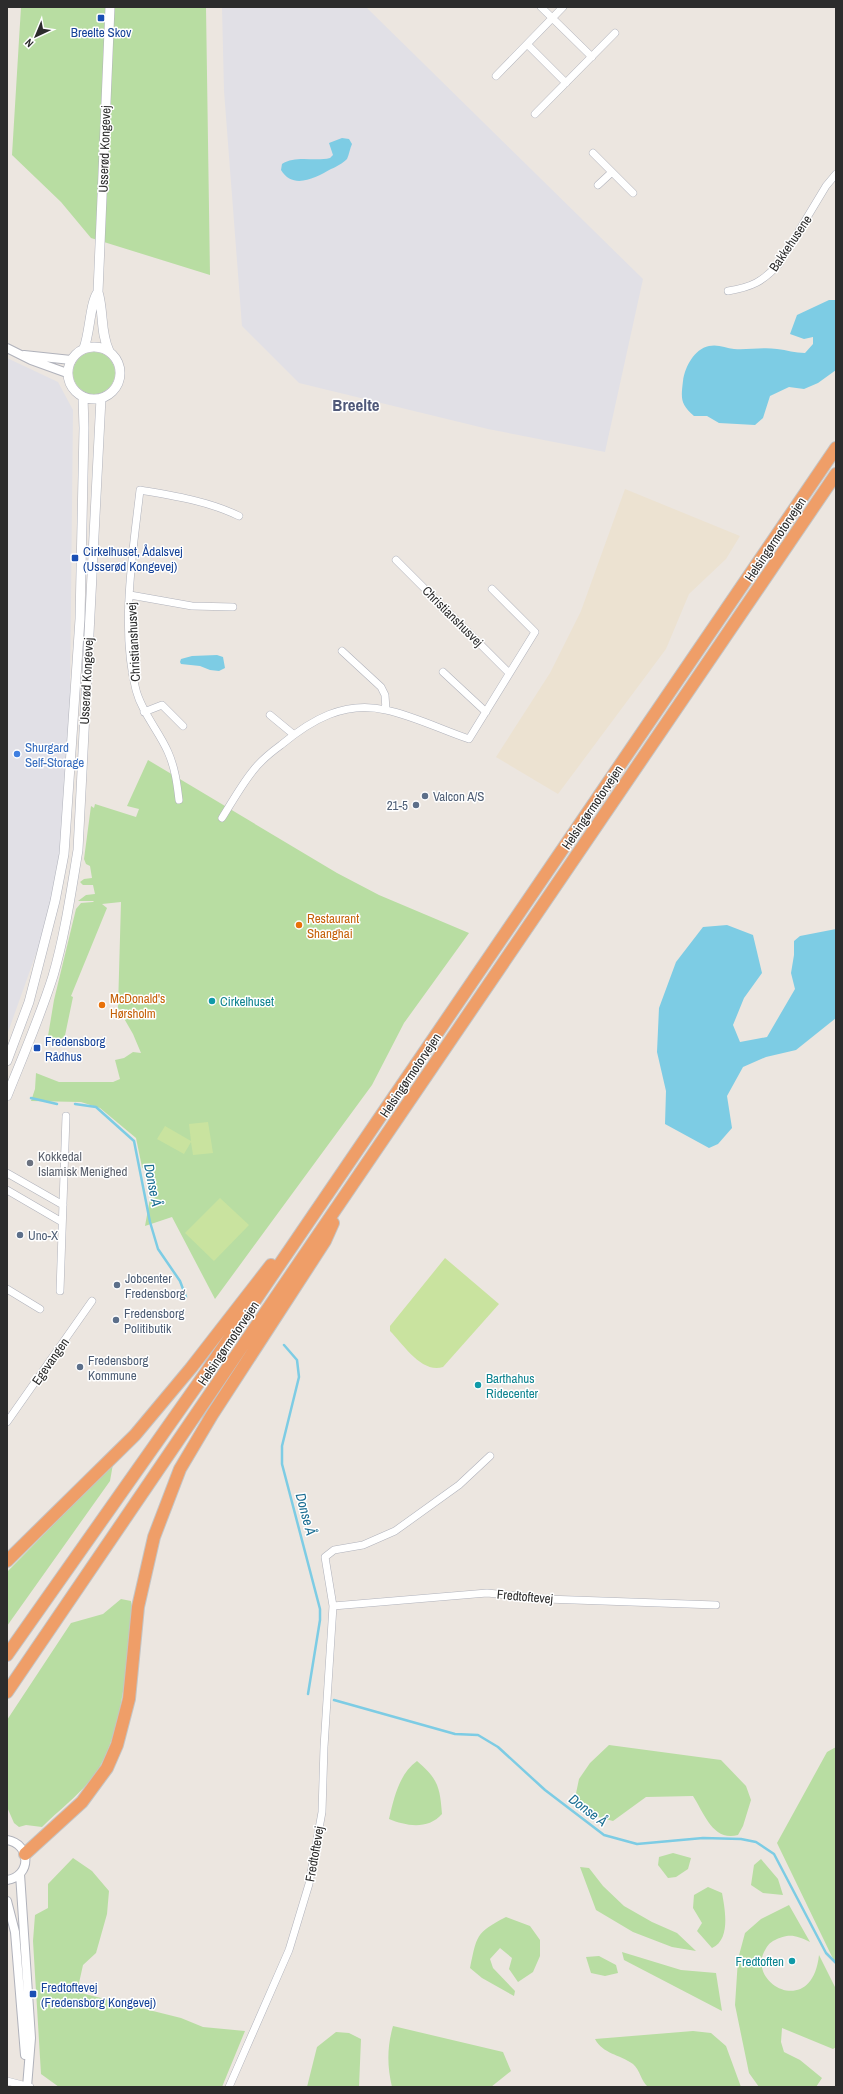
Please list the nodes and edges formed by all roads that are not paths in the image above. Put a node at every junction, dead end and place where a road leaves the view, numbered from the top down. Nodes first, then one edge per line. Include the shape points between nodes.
1 (110, 7) edge
2 (541, 7) edge
3 (563, 7) edge
4 (552, 18) junction
5 (615, 33) dead end
6 (527, 44) junction
7 (592, 57) junction
8 (496, 76) dead end
9 (566, 83) junction
10 (536, 114) dead end
11 (593, 153) dead end
12 (612, 172) junction
13 (836, 174) edge
14 (598, 185) dead end
15 (633, 194) dead end
16 (728, 291) dead end
17 (98, 292) junction
18 (7, 348) edge
19 (84, 348) junction
20 (109, 351) junction
21 (24, 356) junction
22 (71, 360) junction
23 (68, 373) junction
24 (83, 397) junction
25 (101, 398) junction
26 (836, 448) edge
27 (836, 474) edge
28 (239, 516) dead end
29 (396, 560) dead end
30 (492, 589) dead end
31 (130, 595) junction
32 (233, 607) dead end
33 (342, 651) dead end
34 (443, 672) dead end
35 (510, 673) junction
36 (386, 710) junction
37 (144, 712) junction
38 (486, 712) junction
39 (270, 715) dead end
40 (183, 726) dead end
41 (293, 734) junction
42 (179, 800) dead end
43 (222, 818) dead end
44 (7, 1061) edge
45 (7, 1096) edge
46 (66, 1116) dead end
47 (7, 1173) edge
48 (351, 1187) junction
49 (7, 1190) edge
50 (62, 1205) junction
51 (62, 1222) junction
52 (307, 1223) junction
53 (7, 1289) edge
54 (60, 1291) dead end
55 (92, 1301) dead end
56 (40, 1309) dead end
57 (7, 1422) edge
58 (490, 1456) dead end
59 (7, 1561) edge
60 (716, 1605) dead end
61 (333, 1606) junction
62 (7, 1655) edge
63 (7, 1692) edge
64 (7, 1838) edge
65 (25, 1854) junction
66 (20, 1874) junction
67 (7, 1880) edge
68 (7, 1901) edge
69 (7, 2081) edge
70 (28, 2087) edge
71 (229, 2087) edge

1 - 17 main road, Usserød Kongevej
2 - 4 street
3 - 4 street
4 - 6 street
4 - 7 street
5 - 7 street
6 - 8 street
6 - 9 street
7 - 9 street
9 - 10 street
11 - 12 street
12 - 14 street
12 - 15 street
13 - 16 street, Bakkehusene via 826,186 779,264 769,275 758,284
17 - 19 main road, Usserød Kongevej via 94,297 89,335
17 - 20 main road, Usserød Kongevej via 104,337
18 - 21 street
19 - 20 main road via 97,347
19 - 22 main road
20 - 25 main road via 118,362 120,375 115,389
21 - 22 street via 27,354
21 - 23 street
22 - 23 main road
23 - 24 main road via 74,390
24 - 25 main road
24 - 44 main road, Usserød Kongevej via 80,619 64,854 55,901 29,1002
25 - 45 main road, Usserød Kongevej via 78,850 53,976
26 - 52 highway, Helsingørmotorvejen
27 - 48 highway, Helsingørmotorvejen
28 - 31 street, Christianshusvej via 220,507 190,499 140,490
29 - 35 street, Christianshusvej
30 - 35 street via 535,632
31 - 32 street, Christianshusvej via 192,606
31 - 37 street, Christianshusvej via 132,669 136,691
33 - 36 street via 381,687 385,695
34 - 38 street
35 - 38 street
36 - 38 street via 469,740
36 - 41 street via 363,706 340,710 315,719
37 - 40 street via 162,705
37 - 42 street, Christianshusvej via 168,751 175,770
39 - 41 street
41 - 43 street via 252,771
46 - 50 street
47 - 50 street
48 - 63 highway, Helsingørmotorvejen
48 - 65 highway via 325,1241 180,1469 154,1537 138,1607 129,1699 117,1745 107,1768 82,1802
49 - 51 street
50 - 51 street
51 - 54 street
52 - 59 highway via 263,1274 191,1368 135,1435
52 - 62 highway, Helsingørmotorvejen via 137,1472
53 - 56 street
55 - 57 street, Egevangen
58 - 61 street, Fredtoftevej via 459,1485 395,1531 363,1544 334,1550 325,1557
60 - 61 street, Fredtoftevej via 546,1599 487,1593
61 - 71 street, Fredtoftevej via 322,1812 309,1884 289,1950
64 - 65 street via 19,1844
65 - 66 street via 26,1864
66 - 67 street
66 - 70 street via 30,2030
68 - 70 street via 15,1932
69 - 70 street

